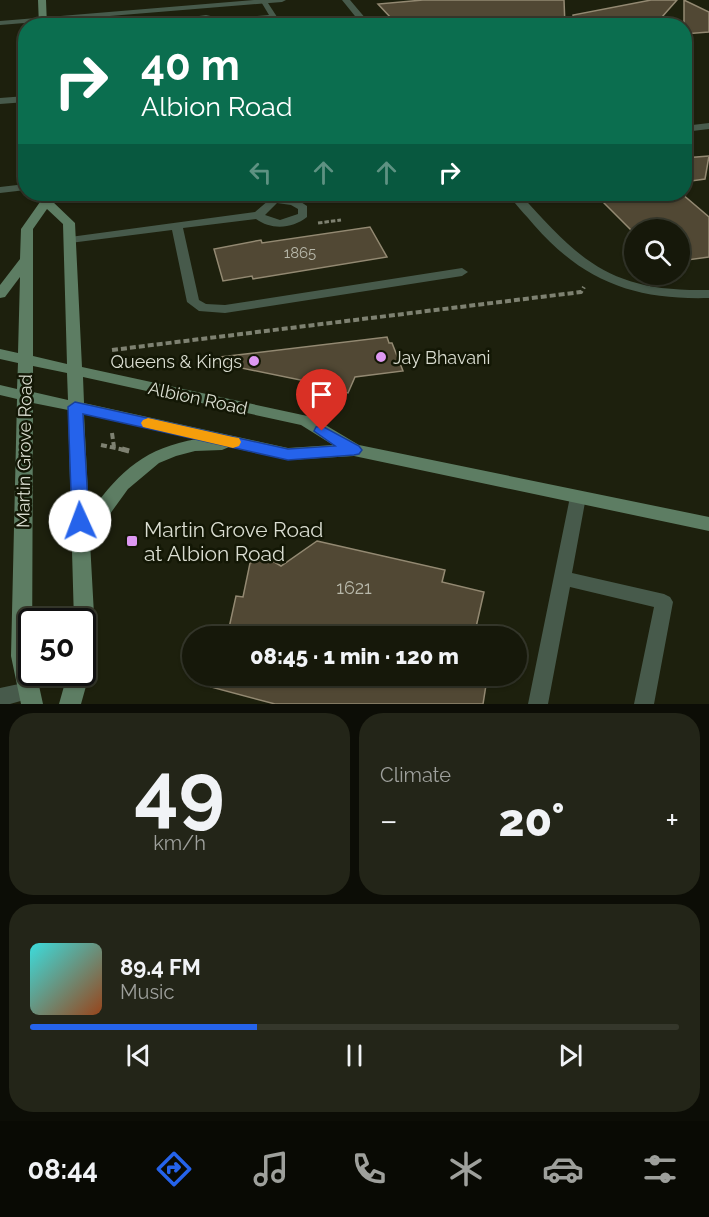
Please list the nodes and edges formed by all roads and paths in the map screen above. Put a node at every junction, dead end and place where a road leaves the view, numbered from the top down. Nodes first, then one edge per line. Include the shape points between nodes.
1 (42, 0) edge
2 (282, 0) edge
3 (346, 0) edge
4 (263, 1) edge
5 (274, 17) joint
6 (43, 18) edge
7 (93, 18) edge
8 (195, 18) edge
9 (216, 18) edge
10 (265, 18) edge
11 (361, 18) edge
12 (0, 23) edge
13 (18, 23) edge
14 (18, 100) edge
15 (0, 101) edge
16 (709, 126) edge
17 (692, 128) edge
18 (18, 188) edge
19 (0, 190) edge
20 (44, 201) edge
21 (49, 201) edge
22 (273, 201) edge
23 (279, 201) edge
24 (520, 201) edge
25 (258, 215) junction
26 (177, 226) junction
27 (70, 240) junction
28 (27, 259) junction
29 (462, 272) dead end
30 (584, 287) dead end
31 (0, 294) edge
32 (709, 294) edge
33 (112, 350) dead end
34 (0, 354) edge
35 (25, 360) junction
36 (74, 370) junction
37 (0, 390) edge
38 (25, 396) junction
39 (75, 407) junction
40 (111, 429) dead end
41 (243, 444) junction
42 (101, 445) dead end
43 (114, 447) junction
44 (354, 450) junction
45 (138, 453) dead end
46 (578, 497) junction
47 (709, 524) edge
48 (81, 541) junction
49 (562, 578) junction
50 (83, 608) edge
51 (75, 686) edge
52 (0, 697) edge
53 (30, 697) edge
54 (70, 704) edge
55 (538, 704) edge
56 (644, 704) edge

1 - 6 main road
2 - 4 street
3 - 11 street
4 - 5 lane
4 - 7 street
5 - 10 lane
8 - 9 lane
12 - 13 street
14 - 15 lane
16 - 17 street
18 - 19 lane
20 - 28 main road, Martin Grove Road via 27,229
21 - 27 main road, Martin Grove Road via 69,223
22 - 25 lane
23 - 25 lane via 300,205 303,215 279,224
24 - 32 street via 567,253 603,276 647,289
25 - 26 lane
26 - 27 lane
26 - 29 lane via 194,302 203,308 225,309
27 - 36 main road, Martin Grove Road
28 - 31 main road
28 - 35 main road, Martin Grove Road
30 - 33 path via 581,292
34 - 35 main road, Albion Road
35 - 36 main road, Albion Road
35 - 38 main road, Martin Grove Road
36 - 39 main road, Martin Grove Road
36 - 44 main road, Albion Road via 306,422
37 - 38 main road, Albion Road
38 - 39 main road, Albion Road
38 - 53 main road, Martin Grove Road via 22,656
39 - 41 main road, Albion Road
39 - 48 main road, Martin Grove Road
40 - 43 path
41 - 44 main road, Albion Road via 288,454
41 - 48 main road via 192,447 153,458 118,486
42 - 43 path
43 - 45 path
44 - 46 main road, Albion Road
46 - 47 main road, Albion Road
46 - 49 lane
48 - 50 main road, Martin Grove Road
49 - 55 lane
49 - 56 lane via 664,602
51 - 54 main road
52 - 53 lane

